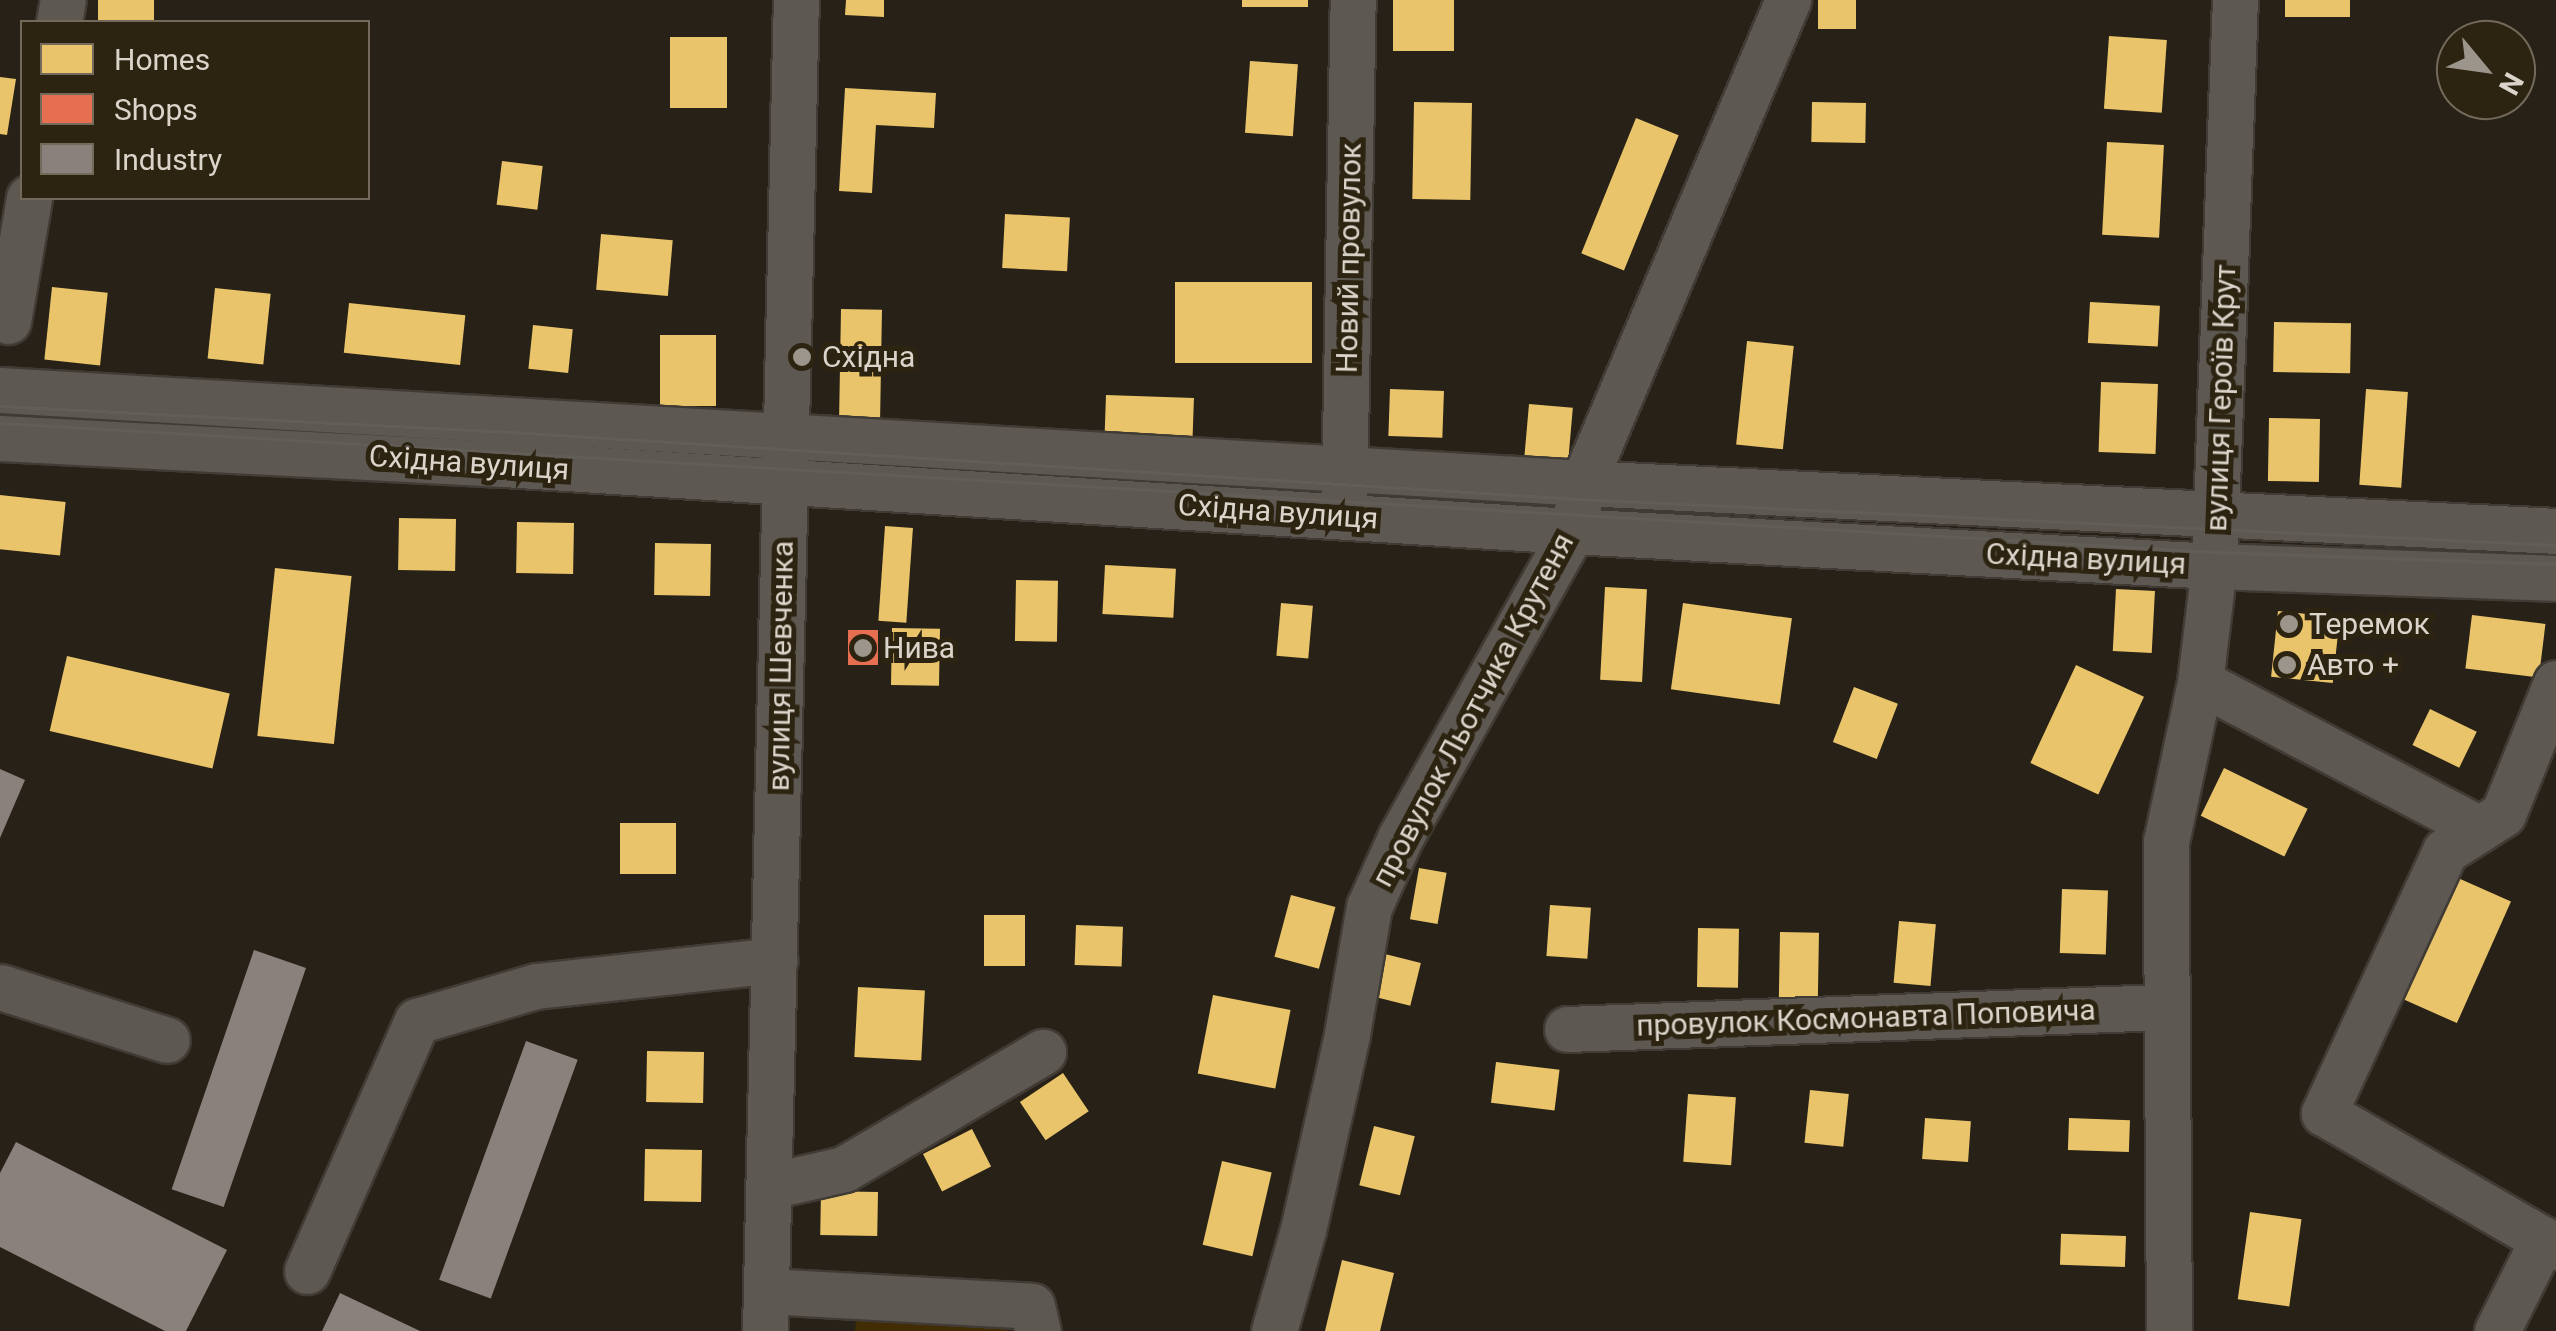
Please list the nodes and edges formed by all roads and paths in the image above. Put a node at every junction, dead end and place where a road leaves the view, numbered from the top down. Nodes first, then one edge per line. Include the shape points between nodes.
1 (796, 0) edge
2 (1353, 0) edge
3 (1788, 0) edge
4 (2235, 0) edge
5 (30, 200) edge
6 (8, 321) dead end
7 (0, 390) edge
8 (785, 436) junction
9 (0, 438) edge
10 (1346, 468) junction
11 (785, 482) junction
12 (1584, 483) junction
13 (1344, 516) junction
14 (2217, 517) junction
15 (1572, 531) junction
16 (2556, 531) edge
17 (2214, 566) junction
18 (2556, 578) edge
19 (2200, 682) junction
20 (2556, 683) edge
21 (2480, 829) junction
22 (775, 960) junction
23 (0, 987) edge
24 (2165, 1007) junction
25 (1566, 1029) dead end
26 (167, 1040) dead end
27 (1043, 1052) dead end
28 (770, 1186) junction
29 (2549, 1243) edge
30 (307, 1271) dead end
31 (766, 1311) edge
32 (1038, 1331) edge
33 (1274, 1331) edge
34 (2169, 1331) edge
35 (2497, 1331) edge

1 - 8 street, вулиця Шевченка
2 - 10 street, Новий провулок
3 - 12 street, провулок Льотчика Крутеня
4 - 14 street, вулиця Героїв Крут
5 - 6 street
7 - 8 street, Східна вулиця
8 - 10 street, Східна вулиця
8 - 11 street, вулиця Шевченка
9 - 11 street, Східна вулиця
10 - 12 street, Східна вулиця
10 - 13 street, Новий провулок
11 - 13 street, Східна вулиця
11 - 22 street, вулиця Шевченка
12 - 14 street, Східна вулиця
12 - 15 street, провулок Льотчика Крутеня
13 - 15 street, Східна вулиця
14 - 16 street, Східна вулиця
14 - 17 street, вулиця Героїв Крут
15 - 17 street, Східна вулиця
15 - 33 street, провулок Льотчика Крутеня via 1400,838 1369,907 1343,1052
17 - 18 street, Східна вулиця
17 - 19 street, вулиця Героїв Крут
19 - 21 street
19 - 24 street, вулиця Героїв Крут via 2166,842
20 - 21 street via 2503,814
21 - 29 street via 2446,852 2324,1113
22 - 28 street, вулиця Шевченка
22 - 30 street via 536,986 417,1021
23 - 26 street
24 - 25 street, провулок Космонавта Поповича
24 - 34 street, вулиця Героїв Крут
27 - 28 street via 844,1169
28 - 31 street, вулиця Шевченка
29 - 35 street
31 - 32 street via 1032,1306

